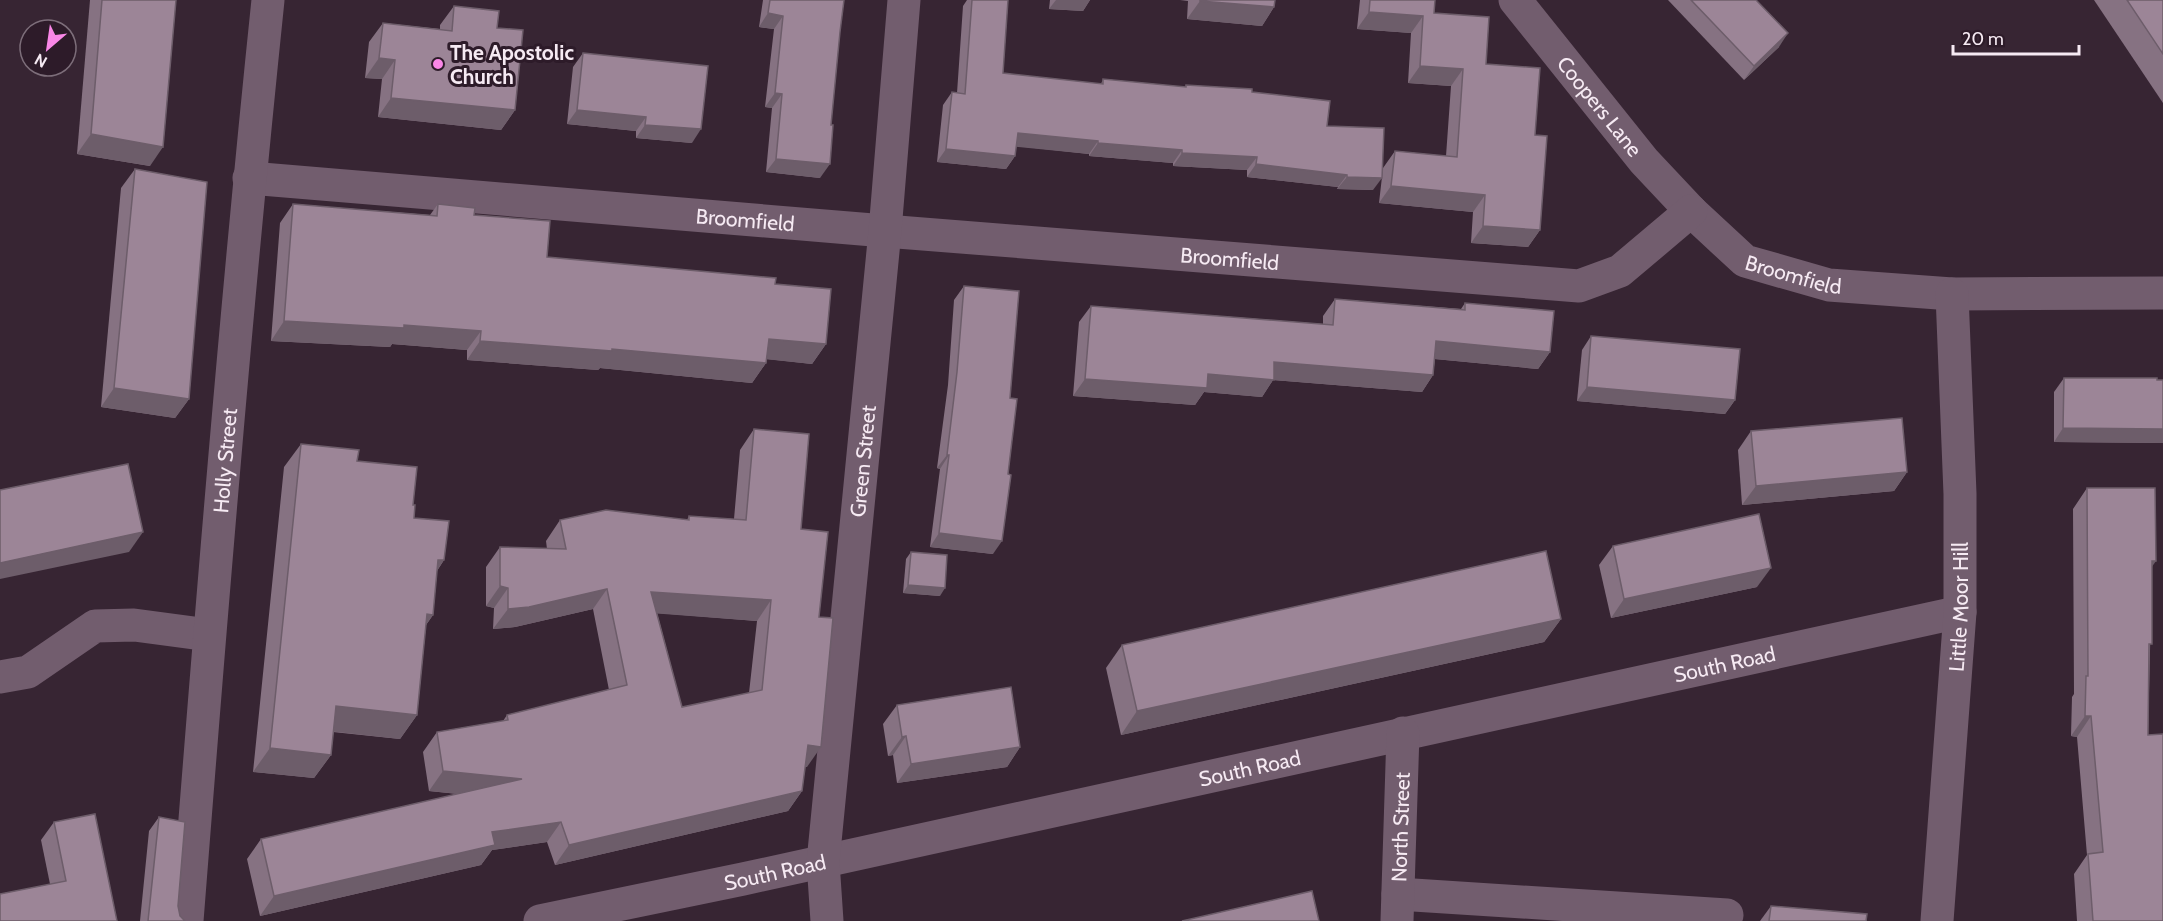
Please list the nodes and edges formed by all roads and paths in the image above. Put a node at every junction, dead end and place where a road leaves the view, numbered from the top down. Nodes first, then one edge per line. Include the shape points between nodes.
1 (268, 0) edge
2 (904, 0) edge
3 (1515, 0) edge
4 (249, 178) junction
5 (1691, 210) junction
6 (885, 231) junction
7 (2163, 293) edge
8 (1952, 294) junction
9 (1960, 612) junction
10 (209, 635) junction
11 (0, 677) edge
12 (1403, 733) junction
13 (823, 862) junction
14 (1398, 908) edge
15 (1728, 915) dead end
16 (187, 921) edge
17 (540, 921) edge
18 (827, 921) edge
19 (1937, 921) edge

1 - 4 street, Holly Street
2 - 6 street, Green Street
3 - 5 street, Coopers Lane via 1644,161
4 - 6 street, Broomfield
4 - 10 street, Holly Street
5 - 6 street, Broomfield via 1620,271 1579,286
5 - 8 street, Broomfield via 1745,261 1829,285
6 - 13 street, Green Street
7 - 8 street, Broomfield
8 - 9 street, Little Moor Hill
9 - 12 street, South Road
9 - 19 street, Little Moor Hill
10 - 11 street via 134,625 95,626 28,672
10 - 16 street, Holly Street
12 - 13 street, South Road
12 - 14 street, North Street
13 - 17 street, South Road
13 - 18 street, Green Street
14 - 15 street

